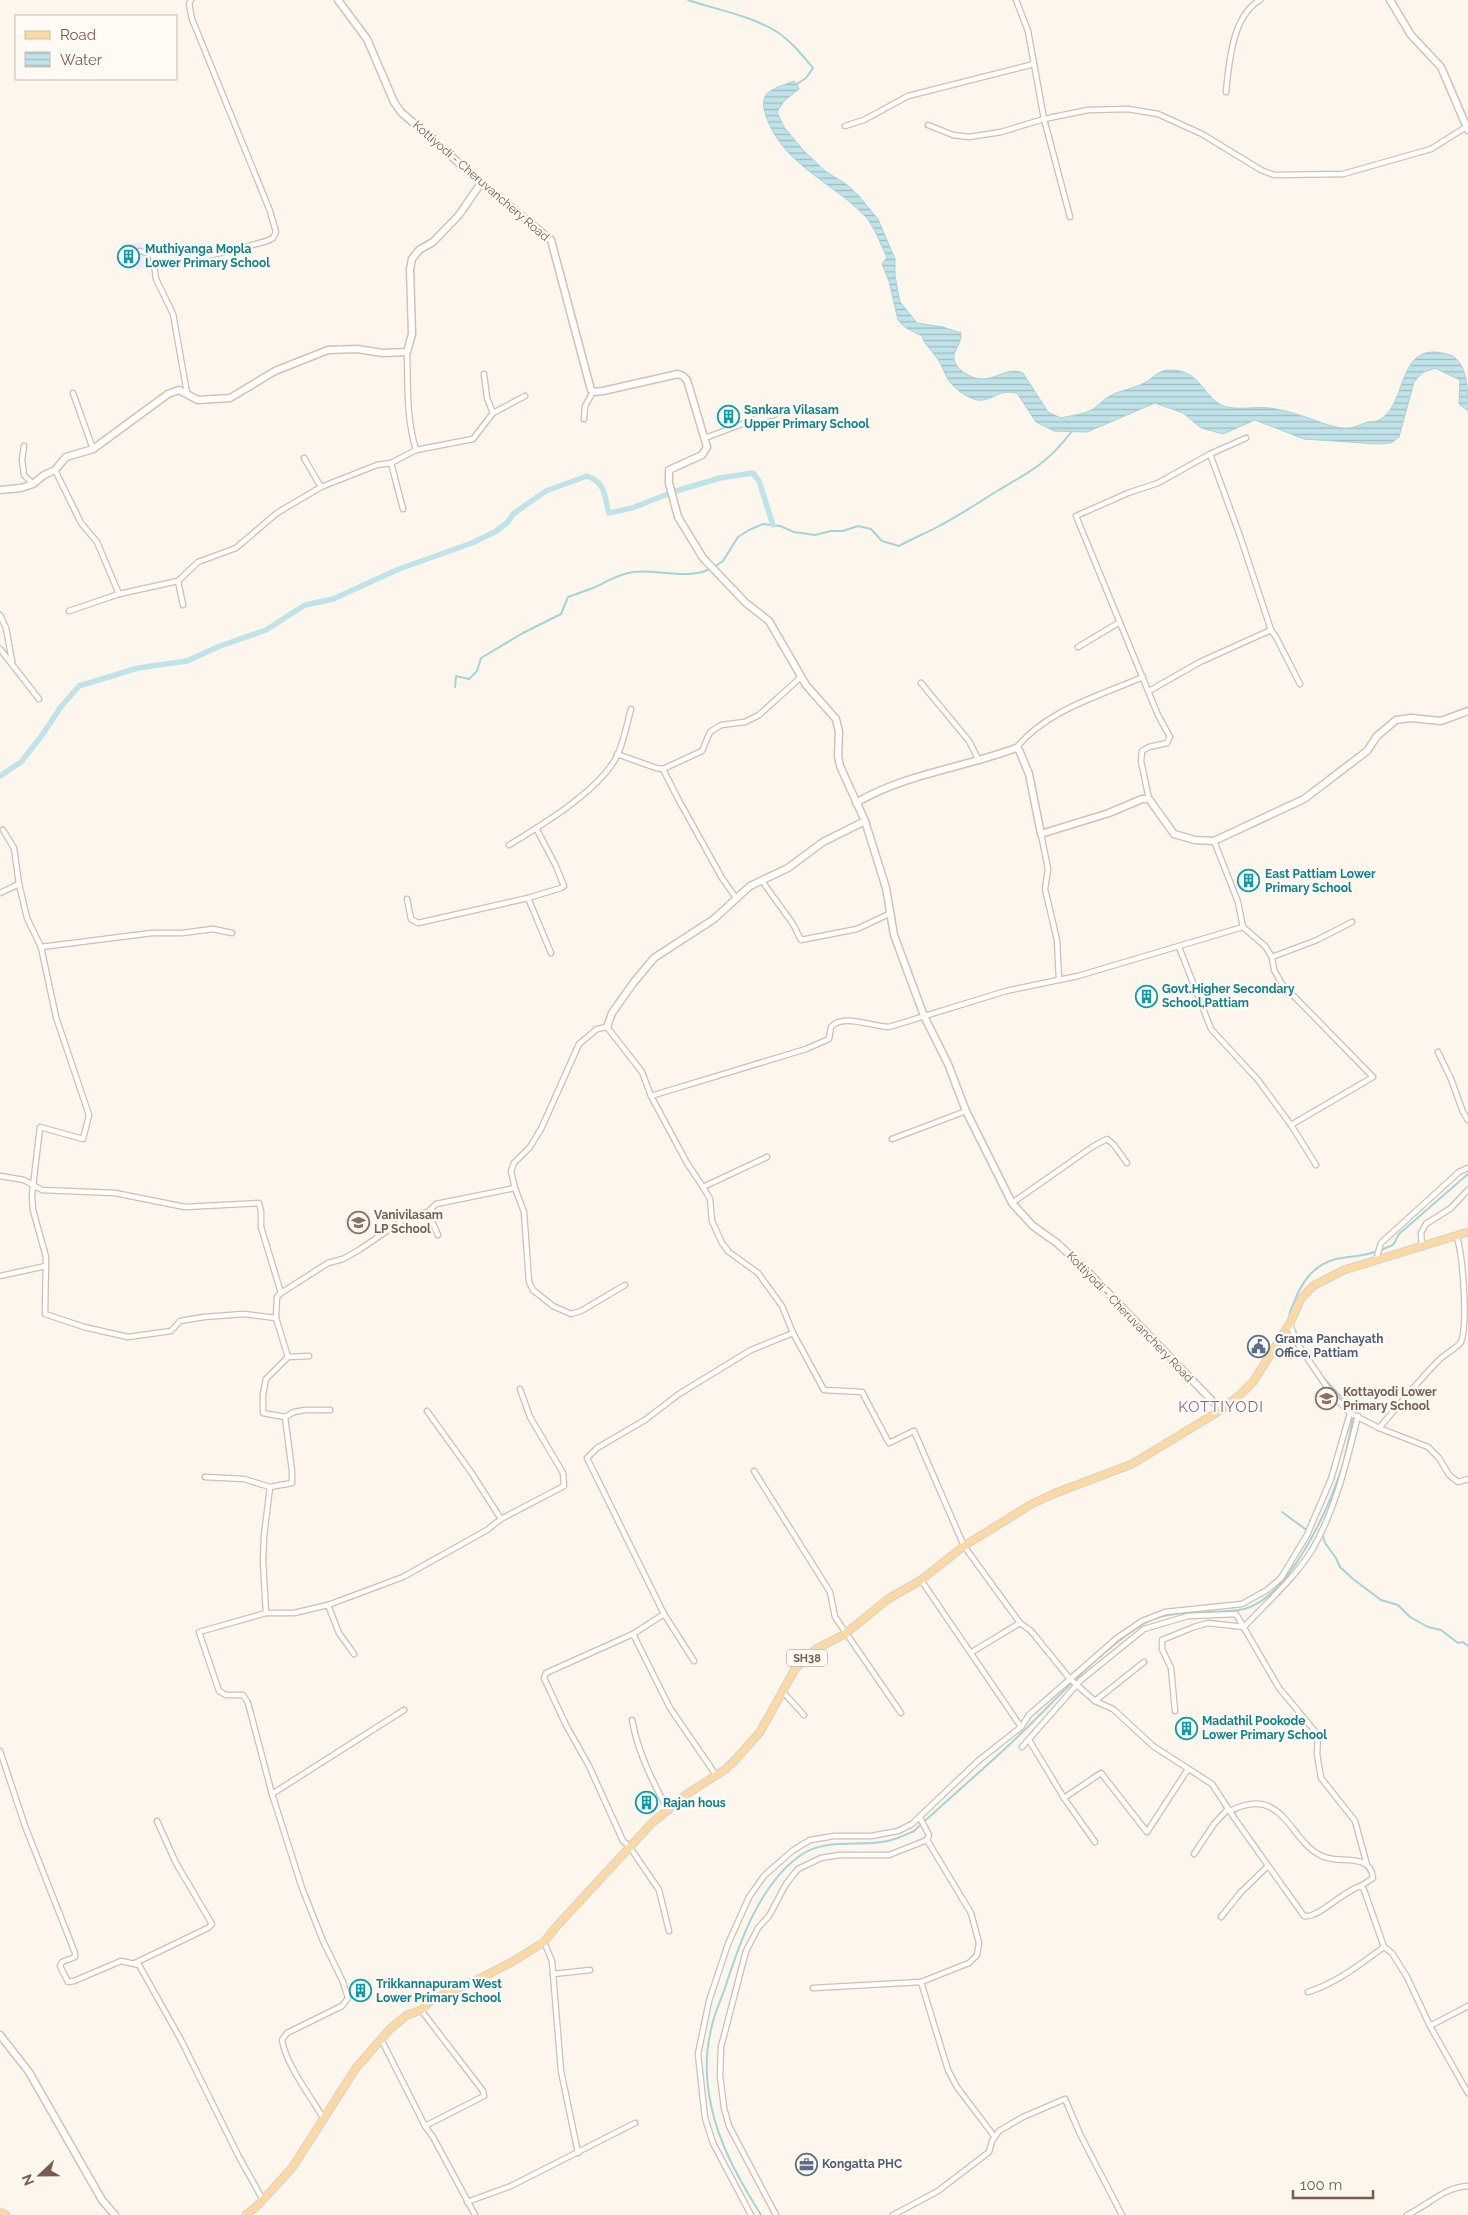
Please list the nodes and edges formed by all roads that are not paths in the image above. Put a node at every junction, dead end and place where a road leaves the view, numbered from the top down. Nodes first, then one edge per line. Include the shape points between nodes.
1 (191, 0) edge
2 (338, 0) edge
3 (1016, 0) edge
4 (1260, 0) edge
5 (1390, 0) edge
6 (1034, 64) junction
7 (1226, 92) dead end
8 (1465, 114) edge
9 (1044, 119) junction
10 (928, 125) dead end
11 (845, 126) dead end
12 (1467, 129) edge
13 (481, 183) junction
14 (1070, 217) dead end
15 (140, 251) dead end
16 (152, 256) junction
17 (407, 352) junction
18 (484, 374) dead end
19 (187, 392) junction
20 (593, 392) junction
21 (74, 393) dead end
22 (525, 396) dead end
23 (493, 413) junction
24 (774, 415) dead end
25 (584, 419) dead end
26 (705, 438) junction
27 (1246, 438) dead end
28 (24, 446) dead end
29 (93, 449) junction
30 (416, 450) junction
31 (1210, 454) junction
32 (304, 458) dead end
33 (391, 463) junction
34 (55, 470) junction
35 (33, 484) junction
36 (321, 487) junction
37 (0, 490) edge
38 (403, 509) dead end
39 (178, 581) junction
40 (120, 594) junction
41 (183, 605) dead end
42 (68, 612) dead end
43 (0, 615) edge
44 (1120, 622) junction
45 (1271, 630) junction
46 (1078, 647) dead end
47 (0, 649) edge
48 (13, 664) junction
49 (801, 677) junction
50 (1143, 677) junction
51 (921, 684) dead end
52 (1300, 684) dead end
53 (1149, 691) junction
54 (39, 699) dead end
55 (631, 709) dead end
56 (1468, 711) edge
57 (1016, 748) junction
58 (618, 754) junction
59 (979, 761) junction
60 (663, 769) junction
61 (1149, 799) junction
62 (856, 803) junction
63 (865, 821) junction
64 (536, 828) junction
65 (2, 830) dead end
66 (1041, 834) junction
67 (1214, 841) junction
68 (509, 845) dead end
69 (762, 881) junction
70 (18, 884) junction
71 (0, 893) edge
72 (528, 898) junction
73 (736, 898) junction
74 (407, 899) dead end
75 (891, 913) junction
76 (1352, 922) dead end
77 (1243, 927) junction
78 (232, 933) dead end
79 (41, 947) junction
80 (1179, 947) junction
81 (551, 953) dead end
82 (1272, 957) junction
83 (1059, 979) junction
84 (924, 1016) junction
85 (606, 1027) junction
86 (1438, 1052) dead end
87 (651, 1096) junction
88 (966, 1110) junction
89 (1468, 1120) edge
90 (1291, 1125) junction
91 (892, 1139) dead end
92 (767, 1157) dead end
93 (1127, 1163) dead end
94 (1316, 1165) dead end
95 (1468, 1168) edge
96 (0, 1176) edge
97 (32, 1185) junction
98 (703, 1187) junction
99 (515, 1188) junction
100 (1468, 1190) edge
101 (1012, 1203) junction
102 (428, 1212) junction
103 (1468, 1232) edge
104 (438, 1235) dead end
105 (1457, 1237) junction
106 (1422, 1247) junction
107 (1376, 1261) junction
108 (46, 1266) junction
109 (0, 1276) edge
110 (625, 1286) dead end
111 (281, 1293) junction
112 (276, 1318) junction
113 (1290, 1323) junction
114 (793, 1333) junction
115 (309, 1356) dead end
116 (288, 1357) junction
117 (520, 1389) dead end
118 (330, 1410) dead end
119 (1221, 1410) junction
120 (427, 1411) dead end
121 (1350, 1413) junction
122 (1358, 1416) junction
123 (284, 1417) junction
124 (1379, 1428) junction
125 (754, 1471) dead end
126 (205, 1477) dead end
127 (1468, 1479) edge
128 (270, 1487) junction
129 (501, 1519) junction
130 (964, 1546) junction
131 (921, 1580) junction
132 (328, 1605) junction
133 (266, 1613) junction
134 (664, 1614) junction
135 (1020, 1623) junction
136 (1244, 1627) junction
137 (845, 1633) junction
138 (633, 1634) junction
139 (972, 1652) junction
140 (354, 1654) dead end
141 (694, 1660) dead end
142 (1144, 1662) dead end
143 (1070, 1679) junction
144 (1078, 1684) junction
145 (782, 1691) junction
146 (1095, 1701) junction
147 (404, 1710) dead end
148 (1175, 1711) dead end
149 (901, 1713) dead end
150 (804, 1715) dead end
151 (632, 1720) dead end
152 (1021, 1727) junction
153 (1029, 1740) junction
154 (1022, 1747) dead end
155 (0, 1751) edge
156 (1188, 1769) junction
157 (716, 1775) junction
158 (272, 1794) junction
159 (1064, 1798) junction
160 (1229, 1810) junction
161 (669, 1811) junction
162 (921, 1819) junction
163 (157, 1821) dead end
164 (927, 1840) junction
165 (1095, 1842) dead end
166 (629, 1846) junction
167 (1194, 1854) dead end
168 (1368, 1865) junction
169 (1268, 1866) junction
170 (1361, 1886) junction
171 (1221, 1917) dead end
172 (669, 1931) dead end
173 (544, 1942) junction
174 (1384, 1947) junction
175 (135, 1963) junction
176 (590, 1970) dead end
177 (553, 1974) junction
178 (921, 1982) junction
179 (813, 1988) dead end
180 (1308, 1992) dead end
181 (1468, 2006) edge
182 (421, 2010) junction
183 (1430, 2026) junction
184 (0, 2035) edge
185 (381, 2038) junction
186 (1468, 2093) edge
187 (324, 2119) junction
188 (635, 2123) dead end
189 (425, 2126) junction
190 (994, 2136) junction
191 (578, 2152) junction
192 (1468, 2186) edge
193 (263, 2200) junction
194 (467, 2202) junction
195 (0, 2212) edge
196 (6, 2215) edge
197 (114, 2215) edge
198 (246, 2215) edge
199 (474, 2215) edge
200 (751, 2215) edge
201 (776, 2215) edge
202 (893, 2215) edge
203 (1122, 2215) edge
204 (1407, 2215) edge

1 - 16 street via 192,19 276,232 273,238 201,258
2 - 13 main road, Kottiyodi - Cheruvanchery Road via 367,39 398,107
3 - 6 street via 1028,31
4 - 7 street via 1244,12 1230,54
5 - 8 main road via 1410,35 1441,66
6 - 9 street
6 - 11 street via 908,96 864,120
8 - 12 main road
9 - 10 street via 1001,132 969,137 953,135
9 - 12 street via 1088,110 1128,109 1158,114 1202,134 1274,175 1343,174 1431,149
9 - 14 street
13 - 17 main road via 459,215 412,258 412,334
13 - 20 main road, Kottiyodi - Cheruvanchery Road via 551,240
15 - 16 street
16 - 19 street via 156,279 173,314
17 - 19 main road via 328,350 275,371 230,398 205,401
17 - 30 street via 408,414
18 - 23 street
19 - 29 main road via 179,390 168,394
20 - 25 street via 585,406
20 - 26 main road via 678,374 684,376
21 - 29 street
22 - 23 street
23 - 30 street via 473,439
24 - 26 street
26 - 49 main road, Kottiyodi - Cheruvanchery Road via 705,452 673,467 668,475 678,517 703,558 769,621
27 - 31 street
28 - 35 street via 24,475
29 - 34 main road via 66,457
30 - 33 street
31 - 44 street via 1158,483 1076,516
31 - 45 street
32 - 36 street
33 - 36 street via 377,465
33 - 38 street
34 - 35 main road via 44,474
34 - 40 street via 81,523 97,542
35 - 37 main road
36 - 39 street via 277,513 236,548 198,562
39 - 40 street
39 - 41 street
40 - 42 street
43 - 48 street
44 - 46 street
44 - 50 street
45 - 52 street
45 - 53 street via 1200,662
47 - 48 street
48 - 54 street
49 - 60 street via 759,715 745,722 721,725 708,734 702,751
49 - 62 main road, Kottiyodi - Cheruvanchery Road via 836,719 840,766
50 - 53 street
50 - 57 street via 1076,704 1029,735
51 - 59 street via 969,741
53 - 61 street via 1170,737 1167,743 1142,751
55 - 58 street
56 - 67 main road via 1441,721 1396,720 1377,736 1367,751 1304,800
57 - 59 main road
57 - 66 main road via 1020,750 1029,774
58 - 60 street
58 - 64 street via 600,781
59 - 62 main road via 906,781
60 - 73 street
61 - 66 main road
61 - 67 main road via 1174,834
62 - 63 main road, Kottiyodi - Cheruvanchery Road
63 - 69 main road via 823,842 788,868
63 - 75 main road, Kottiyodi - Cheruvanchery Road
64 - 68 street
64 - 72 street via 564,886
65 - 70 street via 14,848
66 - 83 street via 1048,869 1045,889 1057,940
67 - 77 street via 1238,902
69 - 73 main road
69 - 75 street via 801,940 857,929
70 - 71 street
70 - 79 street via 27,918
72 - 74 street via 418,923 411,919
72 - 81 street
73 - 85 main road via 714,919 654,958 612,1013
75 - 84 main road, Kottiyodi - Cheruvanchery Road via 894,935
76 - 82 street
77 - 80 street
77 - 82 street via 1265,946
78 - 79 street via 213,929 152,933
79 - 97 street via 56,1018 89,1115 83,1139 40,1127
80 - 83 street
80 - 90 street via 1211,1029 1258,1080
82 - 90 street via 1274,970 1282,984 1373,1077
83 - 84 street
84 - 87 street via 889,1027 855,1020 838,1022 832,1025 829,1039 806,1049
84 - 88 main road, Kottiyodi - Cheruvanchery Road
85 - 87 street via 642,1072
85 - 99 street via 598,1029 579,1044 541,1130 514,1163 511,1171
86 - 89 street
87 - 98 street
88 - 91 street
88 - 101 main road, Kottiyodi - Cheruvanchery Road
90 - 94 street
92 - 98 street
93 - 101 street via 1107,1140
95 - 107 street via 1459,1172 1381,1243
96 - 97 street via 24,1180
97 - 108 street via 33,1210
97 - 111 street via 42,1190 115,1193 185,1207 259,1203 261,1227
98 - 114 street via 722,1243 758,1273 782,1306
99 - 102 street via 436,1204
99 - 110 street via 524,1212 527,1273 533,1290 553,1306 571,1314
100 - 106 street via 1451,1208 1426,1224 1421,1233
101 - 119 main road, Kottiyodi - Cheruvanchery Road via 1033,1226 1058,1243 1088,1272
102 - 104 street
102 - 111 street via 408,1216 359,1250 328,1263
103 - 105 main road, SH38
105 - 106 main road, SH38
105 - 124 street via 1463,1257 1466,1324 1463,1337 1460,1344 1441,1358
106 - 107 main road, SH38
107 - 113 main road, SH38 via 1344,1270 1313,1286 1301,1299
108 - 109 street
108 - 112 street via 45,1314 128,1337 171,1331 180,1322 204,1317 244,1314
111 - 112 street via 277,1298
112 - 116 street
113 - 119 main road, SH38 via 1253,1382
113 - 121 street via 1297,1343 1320,1380
114 - 130 street via 824,1390 862,1392 889,1443 914,1431
114 - 134 street via 743,1355 679,1394 587,1458
115 - 116 street
116 - 123 street via 266,1379 263,1394 263,1412
117 - 129 street via 530,1418 563,1473 564,1486
118 - 123 street via 305,1410
119 - 130 main road, SH38 via 1132,1464 1030,1505
120 - 129 street
121 - 122 street
121 - 143 street via 1331,1479 1307,1535 1281,1578 1242,1604 1165,1612 1142,1621
122 - 124 street
122 - 136 street via 1347,1462 1312,1550 1285,1585
123 - 128 street via 292,1483
124 - 127 street via 1428,1447 1449,1475 1458,1482
125 - 137 street via 830,1592 835,1617
126 - 128 street via 244,1479
128 - 133 street via 263,1545
129 - 132 street via 488,1530 403,1577
130 - 131 main road, SH38
130 - 135 street
131 - 137 main road, SH38 via 888,1599
131 - 139 street
132 - 133 street via 294,1613
132 - 140 street via 339,1633
133 - 158 street via 199,1632 219,1691 226,1695 242,1695 248,1703
134 - 138 street
134 - 141 street
135 - 139 street
135 - 143 street via 1031,1631
136 - 144 street via 1236,1614 1188,1616 1144,1629
136 - 148 street via 1208,1623 1162,1640 1162,1649 1171,1668
136 - 168 street via 1279,1688 1318,1735 1321,1778 1355,1821
137 - 145 main road, SH38 via 816,1649 795,1669
137 - 149 street
138 - 157 street via 670,1708
138 - 166 street via 546,1674 544,1678 623,1841
139 - 152 street
142 - 146 street
143 - 144 street
143 - 152 street via 1029,1715
144 - 146 street
144 - 153 street
145 - 150 street
145 - 157 main road, SH38 via 760,1732 736,1759
146 - 156 street via 1113,1709 1153,1746
147 - 158 street
151 - 161 street via 637,1744
152 - 162 street via 944,1792
153 - 154 street
153 - 159 street
155 - 175 street via 25,1826 75,1953 75,1957 60,1966 64,1977 68,1982 121,1961
156 - 159 street via 1147,1832 1101,1773
156 - 160 street via 1212,1784
157 - 161 main road, SH38 via 687,1794
158 - 187 street via 302,1888 348,1998 342,2006 287,2034 282,2040 297,2074
159 - 165 street
160 - 167 street via 1214,1824
160 - 168 street via 1254,1803 1268,1805 1316,1854 1332,1859 1357,1860
160 - 169 street
161 - 166 main road, SH38
162 - 164 street via 929,1835
162 - 200 street via 898,1831 810,1840 792,1851 764,1876 754,1890 728,1944 709,2001 698,2054 705,2118 713,2143
163 - 175 street via 176,1863 212,1924
164 - 178 street via 971,1912 979,1943 977,1955 969,1962
164 - 201 street via 889,1854 821,1858 798,1869 746,1951 721,2047 720,2076 729,2126
166 - 172 street via 659,1890
166 - 173 main road, SH38
168 - 170 street via 1372,1878
169 - 170 street via 1296,1906 1308,1917
169 - 171 street
170 - 174 street via 1369,1898
173 - 177 street via 552,1961
173 - 182 main road, SH38 via 483,1977 433,1999
174 - 180 street via 1344,1976
174 - 183 street via 1400,1964
175 - 193 street via 141,1967 181,2040
176 - 177 street
177 - 191 street via 561,2071
178 - 179 street
178 - 190 street via 948,2070
181 - 183 street
182 - 185 main road, SH38 via 407,2015
182 - 189 street via 484,2096
183 - 186 street
184 - 197 main road via 29,2072 102,2200
185 - 187 main road, SH38 via 356,2068
185 - 189 street
187 - 193 main road, SH38 via 292,2168
188 - 191 street
189 - 194 street
190 - 202 street via 989,2152 938,2191
190 - 203 street via 1023,2117 1065,2099
191 - 194 street via 511,2186
192 - 204 street via 1456,2186
193 - 198 main road, SH38
194 - 199 street
195 - 196 main road

